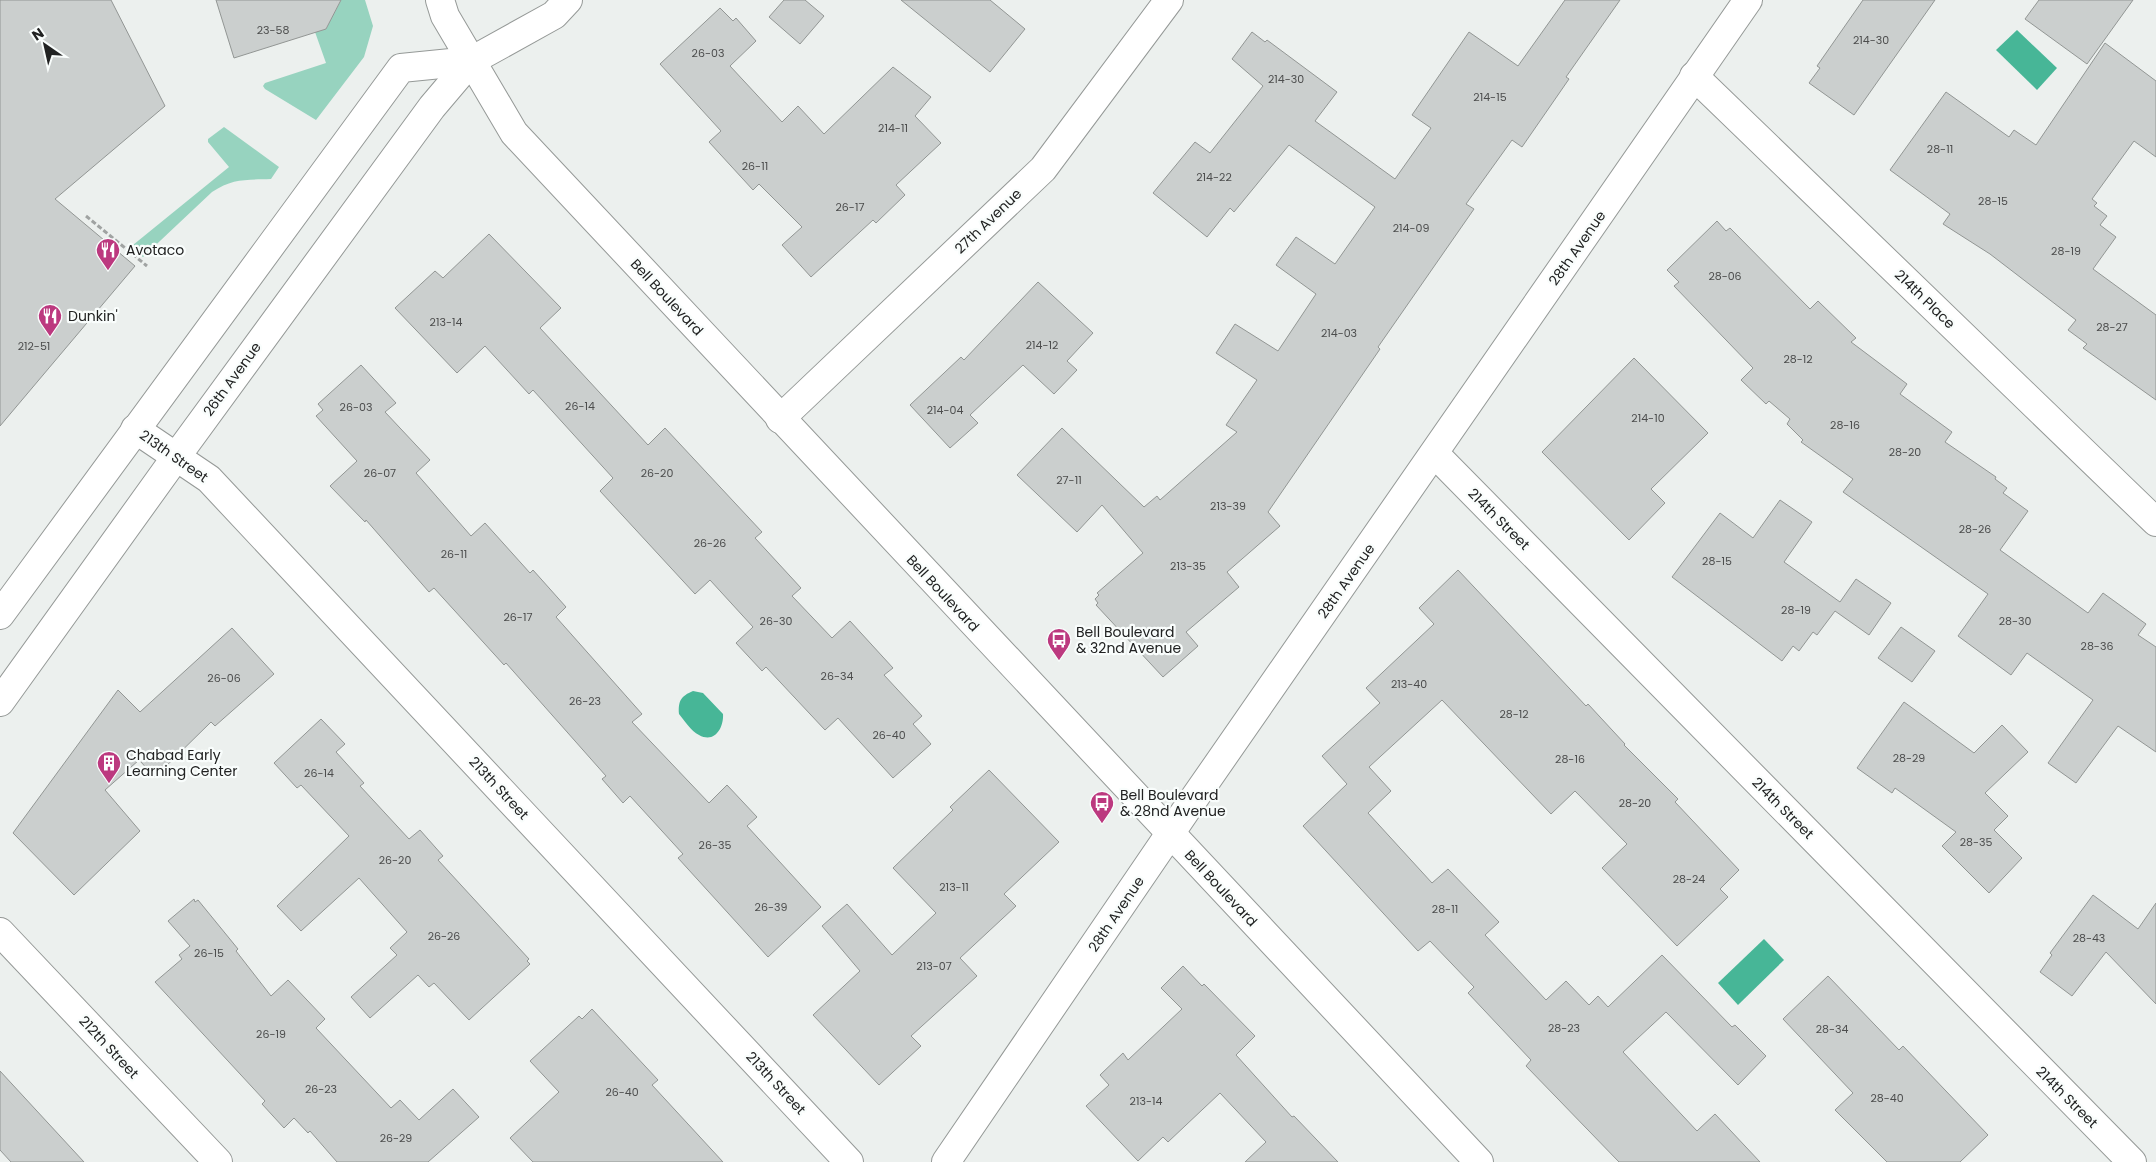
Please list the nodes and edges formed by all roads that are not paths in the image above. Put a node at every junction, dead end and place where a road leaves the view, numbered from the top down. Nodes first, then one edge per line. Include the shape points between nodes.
1 (440, 0) edge
2 (568, 0) edge
3 (1169, 0) edge
4 (1748, 0) edge
5 (471, 61) junction
6 (1694, 76) junction
7 (780, 419) junction
8 (135, 429) junction
9 (1435, 454) junction
10 (176, 457) junction
11 (2156, 522) edge
12 (0, 615) edge
13 (0, 702) edge
14 (1170, 834) junction
15 (0, 932) edge
16 (218, 1162) edge
17 (849, 1162) edge
18 (946, 1162) edge
19 (1479, 1162) edge
20 (2132, 1162) edge

1 - 5 street, Bell Boulevard via 445,16
2 - 5 street, 26th Avenue via 554,15
3 - 7 street, 27th Avenue via 1043,169
4 - 6 street, 28th Avenue
5 - 7 street, Bell Boulevard via 514,133
5 - 8 street, 26th Avenue via 401,68
5 - 10 street, 26th Avenue via 413,133
6 - 9 street, 28th Avenue
6 - 11 street, 214th Place
7 - 14 street, Bell Boulevard
8 - 10 street, 213th Street
8 - 12 street, 26th Avenue
9 - 14 street, 28th Avenue
9 - 20 street, 214th Street
10 - 13 street, 26th Avenue
10 - 17 street, 213th Street via 209,479
14 - 18 street, 28th Avenue
14 - 19 street, Bell Boulevard
15 - 16 street, 212th Street

